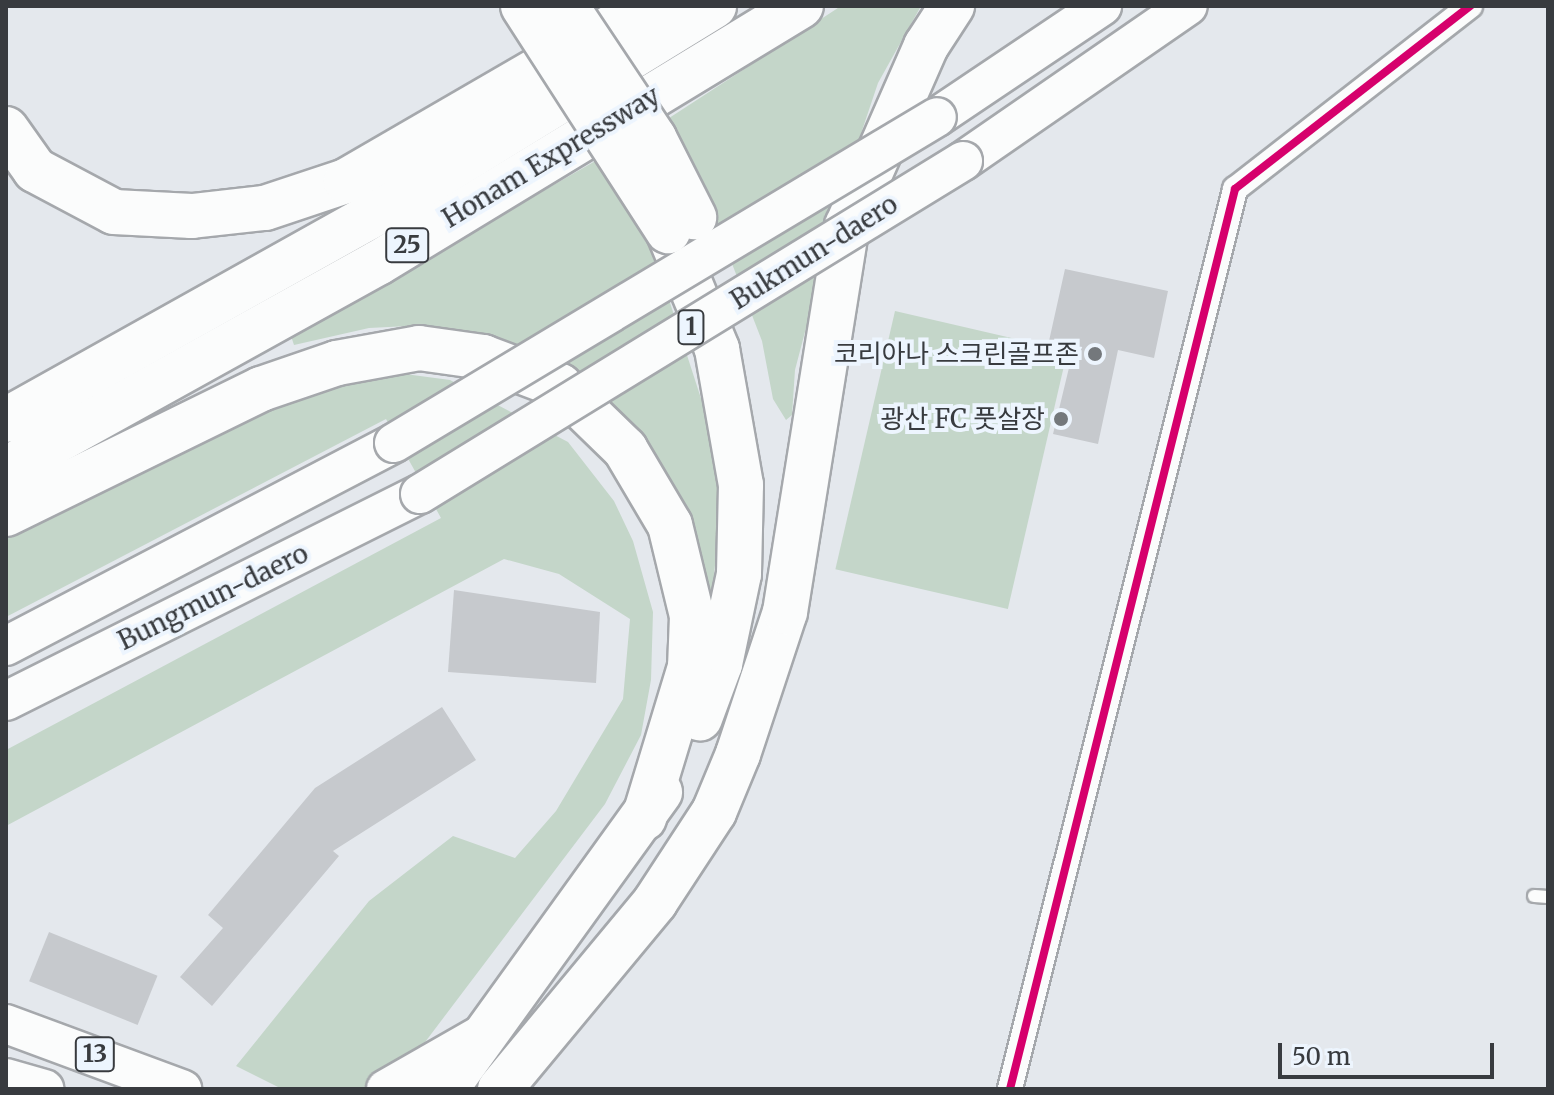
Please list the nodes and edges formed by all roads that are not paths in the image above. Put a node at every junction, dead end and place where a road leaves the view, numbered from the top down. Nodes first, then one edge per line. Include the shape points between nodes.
1 (523, 6) edge
2 (566, 6) edge
3 (648, 6) edge
4 (714, 6) edge
5 (801, 6) edge
6 (952, 6) edge
7 (1102, 6) edge
8 (1188, 6) edge
9 (1470, 6) edge
10 (6, 129) edge
11 (681, 224) junction
12 (6, 420) edge
13 (394, 443) joint
14 (6, 469) edge
15 (420, 494) joint
16 (6, 514) edge
17 (6, 646) edge
18 (6, 701) edge
19 (755, 706) junction
20 (644, 818) junction
21 (1534, 896) dead end
22 (1548, 897) edge
23 (6, 1024) edge
24 (498, 1025) junction
25 (521, 1071) edge
26 (6, 1078) edge
27 (44, 1089) edge
28 (182, 1089) edge
29 (386, 1089) edge
30 (446, 1089) edge
31 (500, 1089) edge
32 (1010, 1089) edge

1 - 11 highway, bridge
2 - 11 highway, bridge via 654,138
3 - 10 highway via 346,181 265,208 192,216 114,212 35,170
4 - 12 highway, Honam Expressway / 25 via 399,200
5 - 14 highway, Honam Expressway / 25 via 378,263
6 - 19 highway via 926,46 847,226 785,612
7 - 13 main road, Bukmun-daero / 1, bridge via 937,117
8 - 15 main road, Bukmun-daero / 1, bridge via 963,161
9 - 32 street via 1235,189
11 - 19 highway via 758,384 771,518
11 - 20 highway via 693,281 733,407 739,574 720,664 690,746
13 - 17 main road, Bungmun-daero / 1
15 - 18 main road, Bungmun-daero / 1
16 - 20 highway via 261,389 337,363 419,348 483,357 560,386 625,449 670,525 692,616 690,667
19 - 25 highway via 714,812
20 - 24 highway
21 - 22 lane
23 - 28 main road, 13
24 - 29 main road
24 - 30 highway
25 - 31 highway
26 - 27 main road, 13

